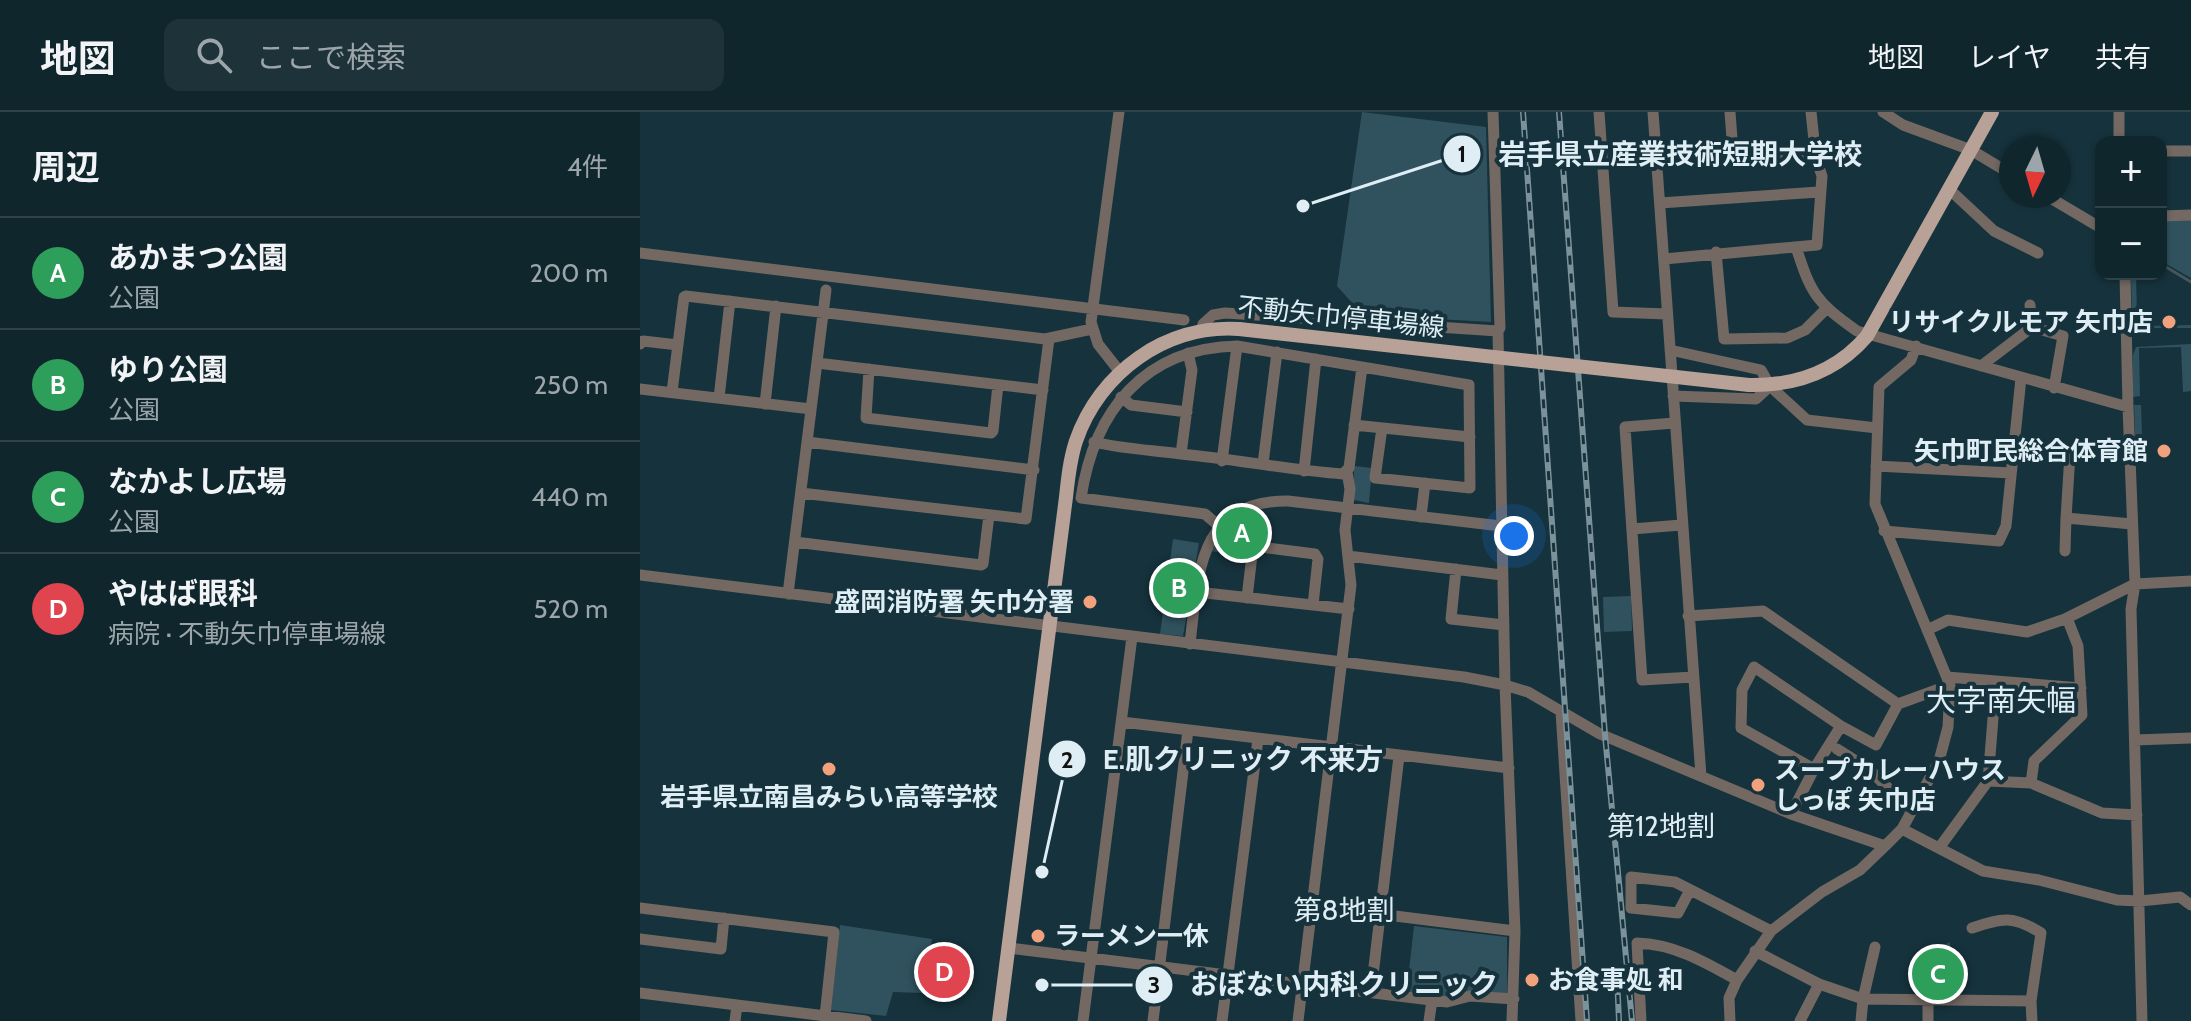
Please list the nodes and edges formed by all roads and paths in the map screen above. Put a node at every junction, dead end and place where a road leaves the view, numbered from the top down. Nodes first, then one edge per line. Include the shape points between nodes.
1 (1119, 112) edge
2 (1493, 112) edge
3 (1599, 112) edge
4 (1653, 112) edge
5 (1730, 112) edge
6 (1811, 112) edge
7 (1883, 112) edge
8 (1992, 112) edge
9 (2119, 112) edge
10 (2119, 136) edge
11 (1971, 150) junction
12 (2167, 151) edge
13 (2191, 151) edge
14 (1733, 152) junction
15 (1657, 158) junction
16 (1816, 159) junction
17 (1999, 167) edge
18 (1949, 189) junction
19 (1819, 192) junction
20 (1660, 203) junction
21 (2067, 208) edge
22 (2191, 215) edge
23 (2167, 216) edge
24 (2095, 224) edge
25 (1796, 247) junction
26 (1716, 252) junction
27 (640, 253) edge
28 (2038, 253) dead end
29 (1664, 259) junction
30 (2125, 280) edge
31 (826, 290) dead end
32 (730, 301) junction
33 (2030, 305) dead end
34 (776, 306) junction
35 (1092, 308) junction
36 (1827, 308) junction
37 (823, 312) junction
38 (1667, 314) junction
39 (1184, 320) dead end
40 (2032, 327) junction
41 (1092, 329) junction
42 (1201, 331) junction
43 (1498, 331) junction
44 (1867, 336) junction
45 (1049, 339) junction
46 (640, 344) edge
47 (678, 345) junction
48 (1237, 346) junction
49 (1916, 346) junction
50 (1670, 350) junction
51 (1277, 352) junction
52 (1188, 353) junction
53 (1316, 359) junction
54 (817, 363) junction
55 (1981, 366) junction
56 (1362, 367) junction
57 (869, 369) junction
58 (1120, 372) junction
59 (2021, 378) junction
60 (998, 385) junction
61 (1770, 386) junction
62 (2054, 388) junction
63 (640, 389) edge
64 (1043, 390) junction
65 (672, 392) junction
66 (1673, 396) junction
67 (1121, 397) junction
68 (719, 398) junction
69 (765, 404) junction
70 (2128, 407) junction
71 (811, 409) junction
72 (1187, 412) junction
73 (1674, 423) junction
74 (1354, 425) junction
75 (1382, 428) junction
76 (1877, 428) junction
77 (1470, 437) junction
78 (807, 442) junction
79 (1094, 442) junction
80 (2014, 446) junction
81 (1181, 454) junction
82 (1222, 461) junction
83 (1263, 464) junction
84 (1876, 466) junction
85 (1034, 470) junction
86 (1304, 471) junction
87 (1347, 472) junction
88 (2011, 473) junction
89 (1425, 483) junction
90 (801, 493) junction
91 (1347, 508) junction
92 (989, 515) junction
93 (1421, 517) junction
94 (2066, 518) junction
95 (2132, 524) junction
96 (1681, 525) junction
97 (1501, 526) junction
98 (1220, 527) junction
99 (1632, 529) junction
100 (1884, 531) junction
101 (795, 542) junction
102 (2065, 551) dead end
103 (1348, 556) junction
104 (1456, 569) junction
105 (640, 575) edge
106 (1502, 575) junction
107 (2191, 581) edge
108 (2135, 584) junction
109 (1197, 592) junction
110 (788, 594) junction
111 (1247, 598) junction
112 (1313, 605) junction
113 (1349, 609) junction
114 (1688, 616) junction
115 (2067, 618) junction
116 (1504, 625) junction
117 (1049, 626) junction
118 (1927, 630) junction
119 (1132, 637) junction
120 (1190, 644) junction
121 (1343, 663) junction
122 (1693, 677) junction
123 (1948, 681) junction
124 (1996, 681) junction
125 (1505, 685) junction
126 (2081, 688) junction
127 (1898, 704) junction
128 (1561, 712) junction
129 (1122, 722) junction
130 (1841, 726) junction
131 (1188, 730) junction
132 (2191, 738) edge
133 (1258, 739) junction
134 (2135, 740) junction
135 (1331, 748) junction
136 (1837, 749) dead end
137 (1399, 756) junction
138 (1509, 768) junction
139 (1814, 769) junction
140 (1701, 776) junction
141 (1988, 781) junction
142 (2031, 783) junction
143 (1911, 811) junction
144 (1791, 814) junction
145 (2137, 815) junction
146 (1902, 829) junction
147 (1885, 846) junction
148 (1939, 848) junction
149 (1690, 890) junction
150 (2140, 901) junction
151 (2191, 905) edge
152 (640, 908) edge
153 (1379, 914) junction
154 (724, 918) junction
155 (1972, 928) dead end
156 (1515, 931) junction
157 (1771, 931) junction
158 (640, 939) edge
159 (1875, 947) dead end
160 (1009, 948) junction
161 (1755, 951) junction
162 (1091, 958) junction
163 (1160, 967) junction
164 (1229, 976) junction
165 (1737, 980) junction
166 (1819, 984) junction
167 (1302, 985) junction
168 (1371, 992) junction
169 (640, 993) edge
170 (1514, 999) junction
171 (1863, 999) junction
172 (1928, 999) junction
173 (1432, 1000) junction
174 (2031, 1001) junction
175 (737, 1005) junction
176 (825, 1016) junction
177 (735, 1021) edge
178 (866, 1021) edge
179 (999, 1021) edge
180 (1083, 1021) edge
181 (1153, 1021) edge
182 (1222, 1021) edge
183 (1298, 1021) edge
184 (1429, 1021) edge
185 (1512, 1021) edge
186 (1581, 1021) edge
187 (1641, 1021) edge
188 (1730, 1021) edge
189 (1800, 1021) edge
190 (1861, 1021) edge
191 (1928, 1021) edge
192 (2032, 1021) edge
193 (2142, 1021) edge

1 - 35 street
2 - 43 street
3 - 38 street via 1613,312
4 - 15 street
5 - 14 street
6 - 16 street
7 - 11 street via 1903,125
8 - 11 main road, 不動矢巾停車場線
9 - 10 street
11 - 17 street
11 - 18 main road, 不動矢巾停車場線
12 - 13 street
14 - 15 street
14 - 16 street via 1774,150
15 - 20 street
16 - 19 street via 1822,176
18 - 28 street via 1994,231
18 - 44 main road, 不動矢巾停車場線
19 - 20 street
19 - 25 street via 1817,245
20 - 29 street
21 - 24 street
22 - 23 street
25 - 26 street
25 - 36 street via 1808,284
26 - 29 street
26 - 36 street via 1724,339 1787,338 1805,330
27 - 35 street
29 - 38 street
30 - 70 street
31 - 37 street
32 - 34 street
32 - 47 street via 684,297
32 - 68 street
33 - 40 street
34 - 37 street
34 - 69 street
35 - 39 street
35 - 41 street
36 - 44 street
37 - 45 street
37 - 54 street
38 - 50 street
40 - 55 street
40 - 62 street via 2063,336
41 - 45 street
41 - 58 street
42 - 43 street via 1213,315 1225,313
42 - 58 main road, 不動矢巾停車場線 via 1156,346
42 - 61 main road, 不動矢巾停車場線, bridge via 1239,329
43 - 97 street
44 - 49 street
44 - 61 main road, 不動矢巾停車場線 via 1836,365
45 - 64 street
46 - 47 street
47 - 65 street
48 - 51 street
48 - 52 street
48 - 82 street
49 - 55 street
49 - 76 street via 1911,360 1879,387
50 - 61 street via 1761,370
50 - 66 street
51 - 53 street
51 - 83 street
52 - 67 street via 1151,371
52 - 72 street via 1192,370
53 - 56 street
53 - 86 street
54 - 57 street
54 - 71 street
55 - 59 street
56 - 74 street
56 - 77 street via 1469,385
57 - 60 street
57 - 60 street via 866,418 991,433
58 - 117 main road, 不動矢巾停車場線 via 1090,409 1072,454
59 - 62 street
59 - 80 street
60 - 64 street
61 - 66 street via 1756,399
61 - 76 street via 1807,420
62 - 70 street
63 - 65 street
64 - 85 street
65 - 68 street
66 - 73 street
67 - 72 street via 1131,405
67 - 79 street
68 - 69 street
69 - 71 street
70 - 95 street
71 - 78 street
72 - 81 street
73 - 96 street
73 - 99 street via 1625,427
74 - 75 street
74 - 87 street
75 - 77 street
75 - 89 street via 1375,478
76 - 84 street
77 - 89 street via 1470,488
78 - 85 street
78 - 90 street
79 - 81 street
79 - 98 street via 1081,498 1205,514
80 - 88 street
80 - 94 street via 2070,454
81 - 82 street
82 - 83 street
83 - 86 street
84 - 88 street
84 - 100 street via 1875,504
85 - 92 street via 1028,518
86 - 87 street
87 - 91 street
88 - 100 street via 2006,526 1999,541
89 - 93 street
90 - 92 street
90 - 101 street
91 - 93 street
91 - 98 street via 1273,501 1244,509
91 - 103 street
92 - 101 street via 981,565
93 - 97 street
94 - 95 street
94 - 102 street
95 - 108 street
96 - 99 street
96 - 114 street
97 - 106 street
98 - 109 street via 1204,552
99 - 122 street via 1642,680
100 - 118 street
101 - 110 street
103 - 104 street
103 - 113 street
104 - 106 street
104 - 116 street via 1451,619
105 - 110 street
106 - 116 street
107 - 108 street
108 - 115 street
108 - 134 street
109 - 111 street
109 - 120 street
110 - 117 street
111 - 112 street
111 - 112 street via 1253,546 1315,554
112 - 113 street
113 - 121 street
114 - 122 street
114 - 127 street via 1763,611
115 - 118 street via 2027,632 1948,620
115 - 126 street via 2078,646
116 - 125 street
117 - 119 street
117 - 160 main road, 不動矢巾停車場線
118 - 123 street
119 - 120 street
119 - 129 street
120 - 121 street
121 - 125 street
121 - 135 street
122 - 140 street
123 - 124 street
123 - 127 street
123 - 143 street via 1948,727 1939,761
124 - 126 street
124 - 141 street
125 - 128 street
125 - 138 street
126 - 142 street via 2082,715 2034,761
127 - 130 street via 1876,745
128 - 140 street
128 - 186 street
129 - 131 street
129 - 162 street
130 - 139 street
130 - 139 street via 1754,667 1742,690 1741,728
131 - 133 street
131 - 163 street
132 - 134 street
133 - 135 street
133 - 164 street
134 - 145 street
135 - 137 street
135 - 167 street
136 - 143 street via 1870,770
137 - 138 street
137 - 153 street
138 - 156 street
139 - 144 street
140 - 144 street
141 - 142 street
141 - 148 street
142 - 145 street via 2102,813
143 - 146 street
144 - 147 street
145 - 150 street
146 - 147 street
146 - 148 street
147 - 157 street via 1860,870
148 - 150 street via 1983,871
149 - 149 street via 1675,882 1631,877 1631,908 1678,913
149 - 157 street
150 - 151 street via 2180,897
150 - 193 street
152 - 154 street
153 - 156 street
153 - 168 street
154 - 158 street via 721,949
154 - 176 street via 834,932
155 - 174 street via 2004,919 2022,921 2041,933
156 - 170 street
157 - 161 street
159 - 171 street
160 - 162 street
160 - 179 main road, 不動矢巾停車場線
161 - 165 street
161 - 166 street
162 - 163 street
162 - 180 street
163 - 164 street
163 - 181 street
164 - 167 street
164 - 182 street
165 - 187 street via 1692,955 1637,943
165 - 188 street via 1729,998
166 - 171 street
166 - 189 street
167 - 168 street
167 - 183 street
168 - 173 street
169 - 175 street
170 - 173 street
170 - 185 street
171 - 172 street
171 - 190 street
172 - 174 street
172 - 191 street
173 - 184 street
174 - 192 street
175 - 176 street
175 - 177 street
176 - 178 street

